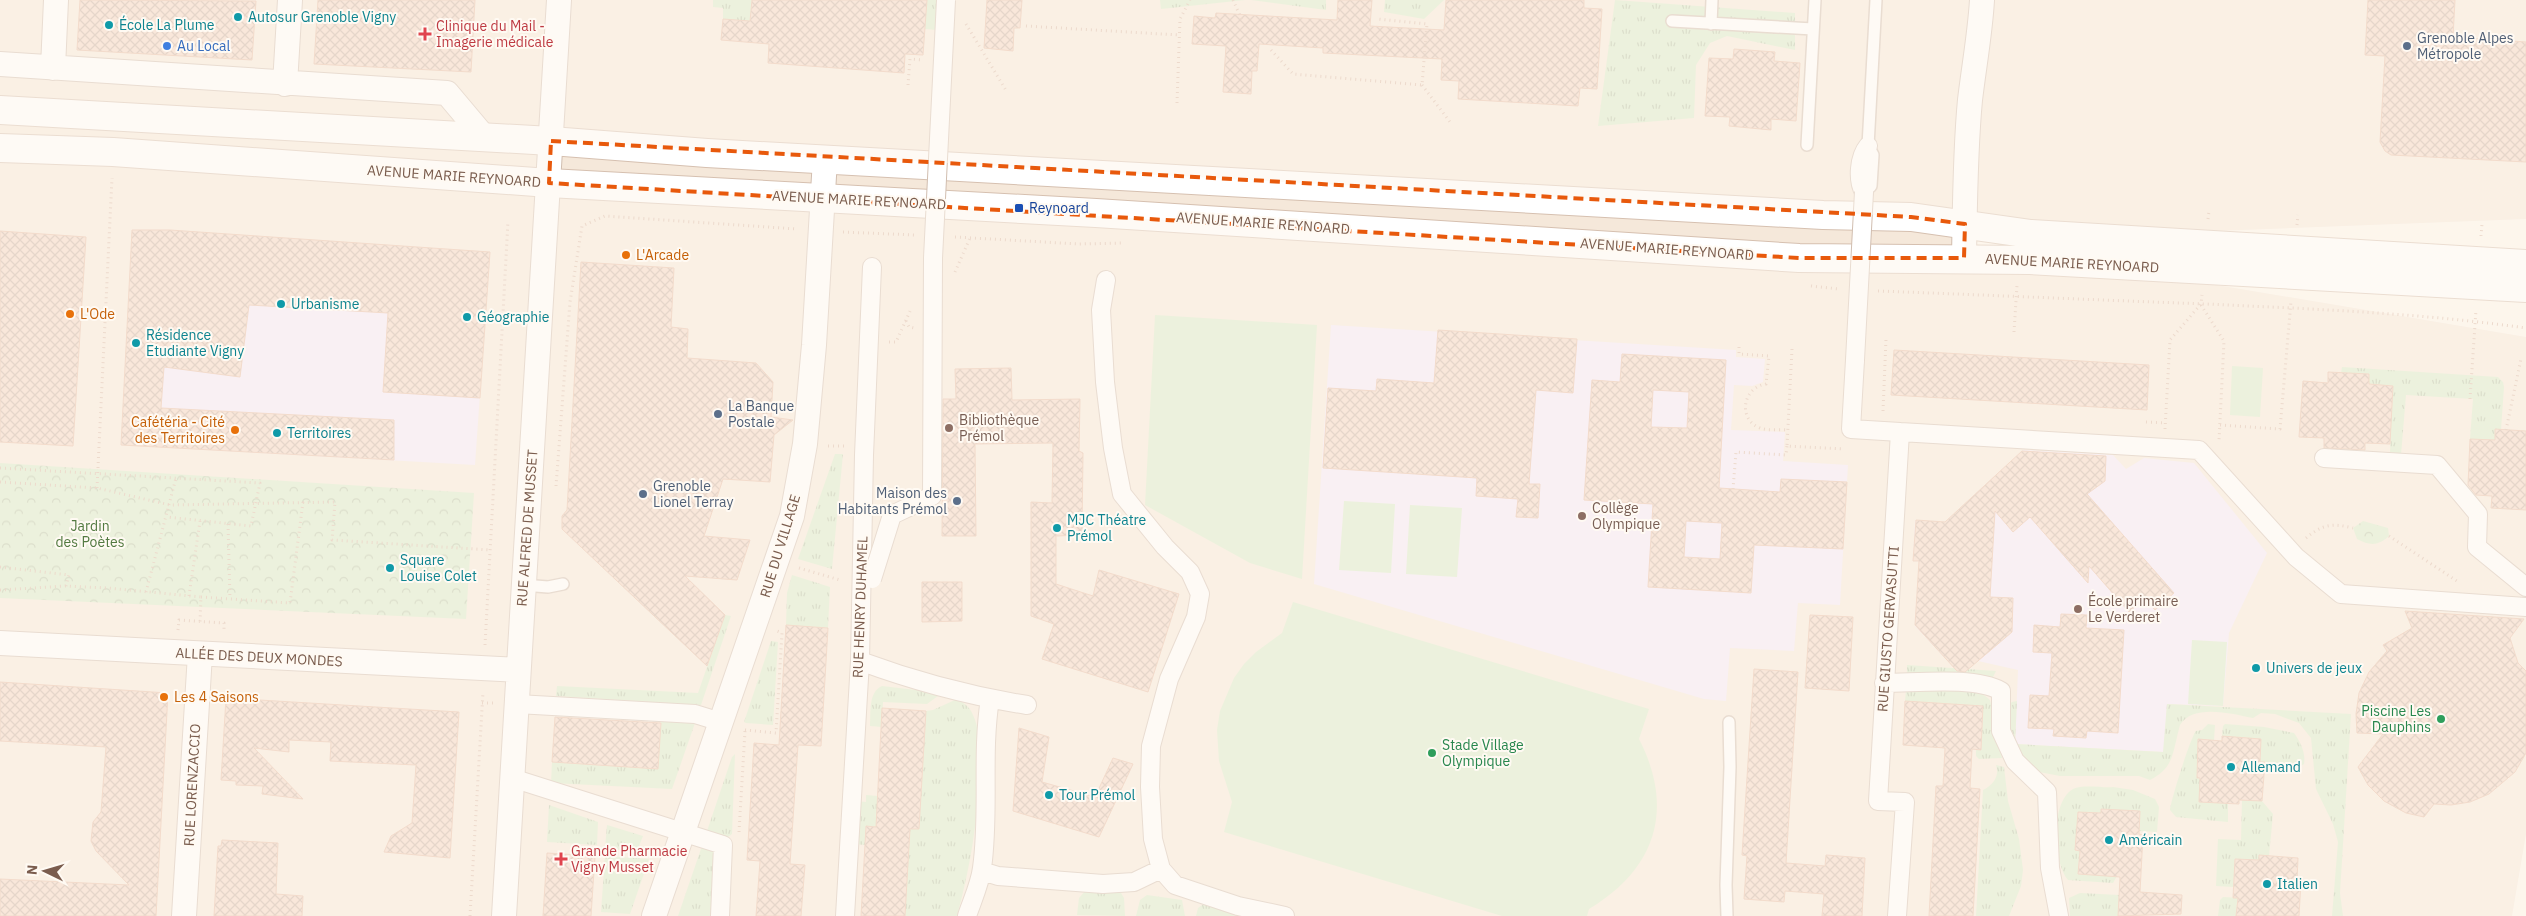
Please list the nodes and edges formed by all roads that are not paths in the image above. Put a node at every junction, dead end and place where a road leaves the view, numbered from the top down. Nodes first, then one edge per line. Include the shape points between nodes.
1 (56, 0) edge
2 (290, 0) edge
3 (559, 0) edge
4 (946, 0) edge
5 (1712, 0) edge
6 (1815, 0) edge
7 (1819, 0) edge
8 (1824, 0) edge
9 (1876, 0) edge
10 (1982, 0) edge
11 (1672, 21) dead end
12 (1710, 24) junction
13 (1814, 29) junction
14 (0, 64) edge
15 (53, 68) junction
16 (285, 84) junction
17 (0, 110) edge
18 (484, 137) junction
19 (551, 140) junction
20 (1807, 145) dead end
21 (1868, 146) joint
22 (0, 148) edge
23 (825, 159) junction
24 (549, 183) junction
25 (823, 198) junction
26 (1965, 224) junction
27 (1964, 258) junction
28 (2526, 264) edge
29 (872, 267) dead end
30 (1106, 280) dead end
31 (2526, 288) edge
32 (1891, 432) junction
33 (2324, 458) dead end
34 (867, 583) junction
35 (563, 584) dead end
36 (524, 585) junction
37 (2526, 587) edge
38 (2526, 607) edge
39 (0, 643) edge
40 (200, 654) junction
41 (860, 661) junction
42 (518, 670) junction
43 (1884, 683) junction
44 (990, 699) junction
45 (517, 704) junction
46 (1027, 705) dead end
47 (721, 722) junction
48 (1729, 722) dead end
49 (512, 778) junction
50 (683, 832) junction
51 (1161, 868) junction
52 (982, 871) junction
53 (184, 916) edge
54 (504, 916) edge
55 (654, 916) edge
56 (720, 916) edge
57 (845, 916) edge
58 (967, 916) edge
59 (1285, 916) edge
60 (1727, 916) edge
61 (1897, 916) edge
62 (2059, 916) edge

1 - 15 street
2 - 16 street
3 - 19 street, RUE ALFRED DE MUSSET
4 - 34 street, bridge via 933,258 932,496 892,515
5 - 12 lane
6 - 13 lane
7 - 8 lane
9 - 21 lane
10 - 26 street via 1981,30 1970,99
11 - 12 lane
12 - 13 lane
13 - 20 lane
14 - 15 street
15 - 16 street
16 - 18 street via 447,93
17 - 18 main road, AVENUE MARIE REYNOARD
18 - 19 main road, AVENUE MARIE REYNOARD
19 - 23 main road, AVENUE MARIE REYNOARD
19 - 24 street, RUE ALFRED DE MUSSET
21 - 32 street, bridge via 1862,154 1860,184 1864,192 1851,429
22 - 24 main road, AVENUE MARIE REYNOARD via 113,152
23 - 25 street, RUE DU VILLAGE
23 - 26 main road, AVENUE MARIE REYNOARD via 1911,218
24 - 25 main road, AVENUE MARIE REYNOARD
24 - 36 street, RUE ALFRED DE MUSSET
25 - 27 main road, AVENUE MARIE REYNOARD via 1799,258
25 - 47 street, RUE DU VILLAGE via 805,444 792,516
26 - 27 street
26 - 28 main road, AVENUE MARIE REYNOARD via 2030,234
27 - 31 main road, AVENUE MARIE REYNOARD
29 - 34 street, RUE HENRY DUHAMEL via 865,446
30 - 51 street via 1101,310 1105,382 1112,448 1122,494 1164,547 1190,572 1200,594 1196,617 1144,745 1153,839
32 - 38 street via 2199,450 2290,551 2341,594
32 - 43 street, RUE GIUSTO GERVASUTTI
33 - 37 street via 2437,465 2478,514 2477,547
34 - 41 street, RUE HENRY DUHAMEL
35 - 36 lane via 548,587
36 - 42 street, RUE ALFRED DE MUSSET
39 - 40 street, ALLÉE DES DEUX MONDES
40 - 42 street, ALLÉE DES DEUX MONDES
40 - 53 street, RUE LORENZACCIO
41 - 44 street via 895,674
41 - 57 street, RUE HENRY DUHAMEL
42 - 45 street, RUE ALFRED DE MUSSET
43 - 61 street, RUE GIUSTO GERVASUTTI via 1878,801 1905,802
43 - 62 street via 1967,682 1990,685 2001,691 2001,731 2015,761 2047,792 2050,868
44 - 46 street
44 - 52 street via 987,825
45 - 47 street via 694,714
45 - 49 street, RUE ALFRED DE MUSSET
47 - 50 street, RUE DU VILLAGE
48 - 60 lane
49 - 50 street
49 - 54 street, RUE ALFRED DE MUSSET
50 - 55 street, RUE DU VILLAGE
50 - 56 street via 724,845
51 - 52 street via 1134,882 1103,884 998,876
51 - 59 street via 1175,886 1238,906
52 - 58 street

